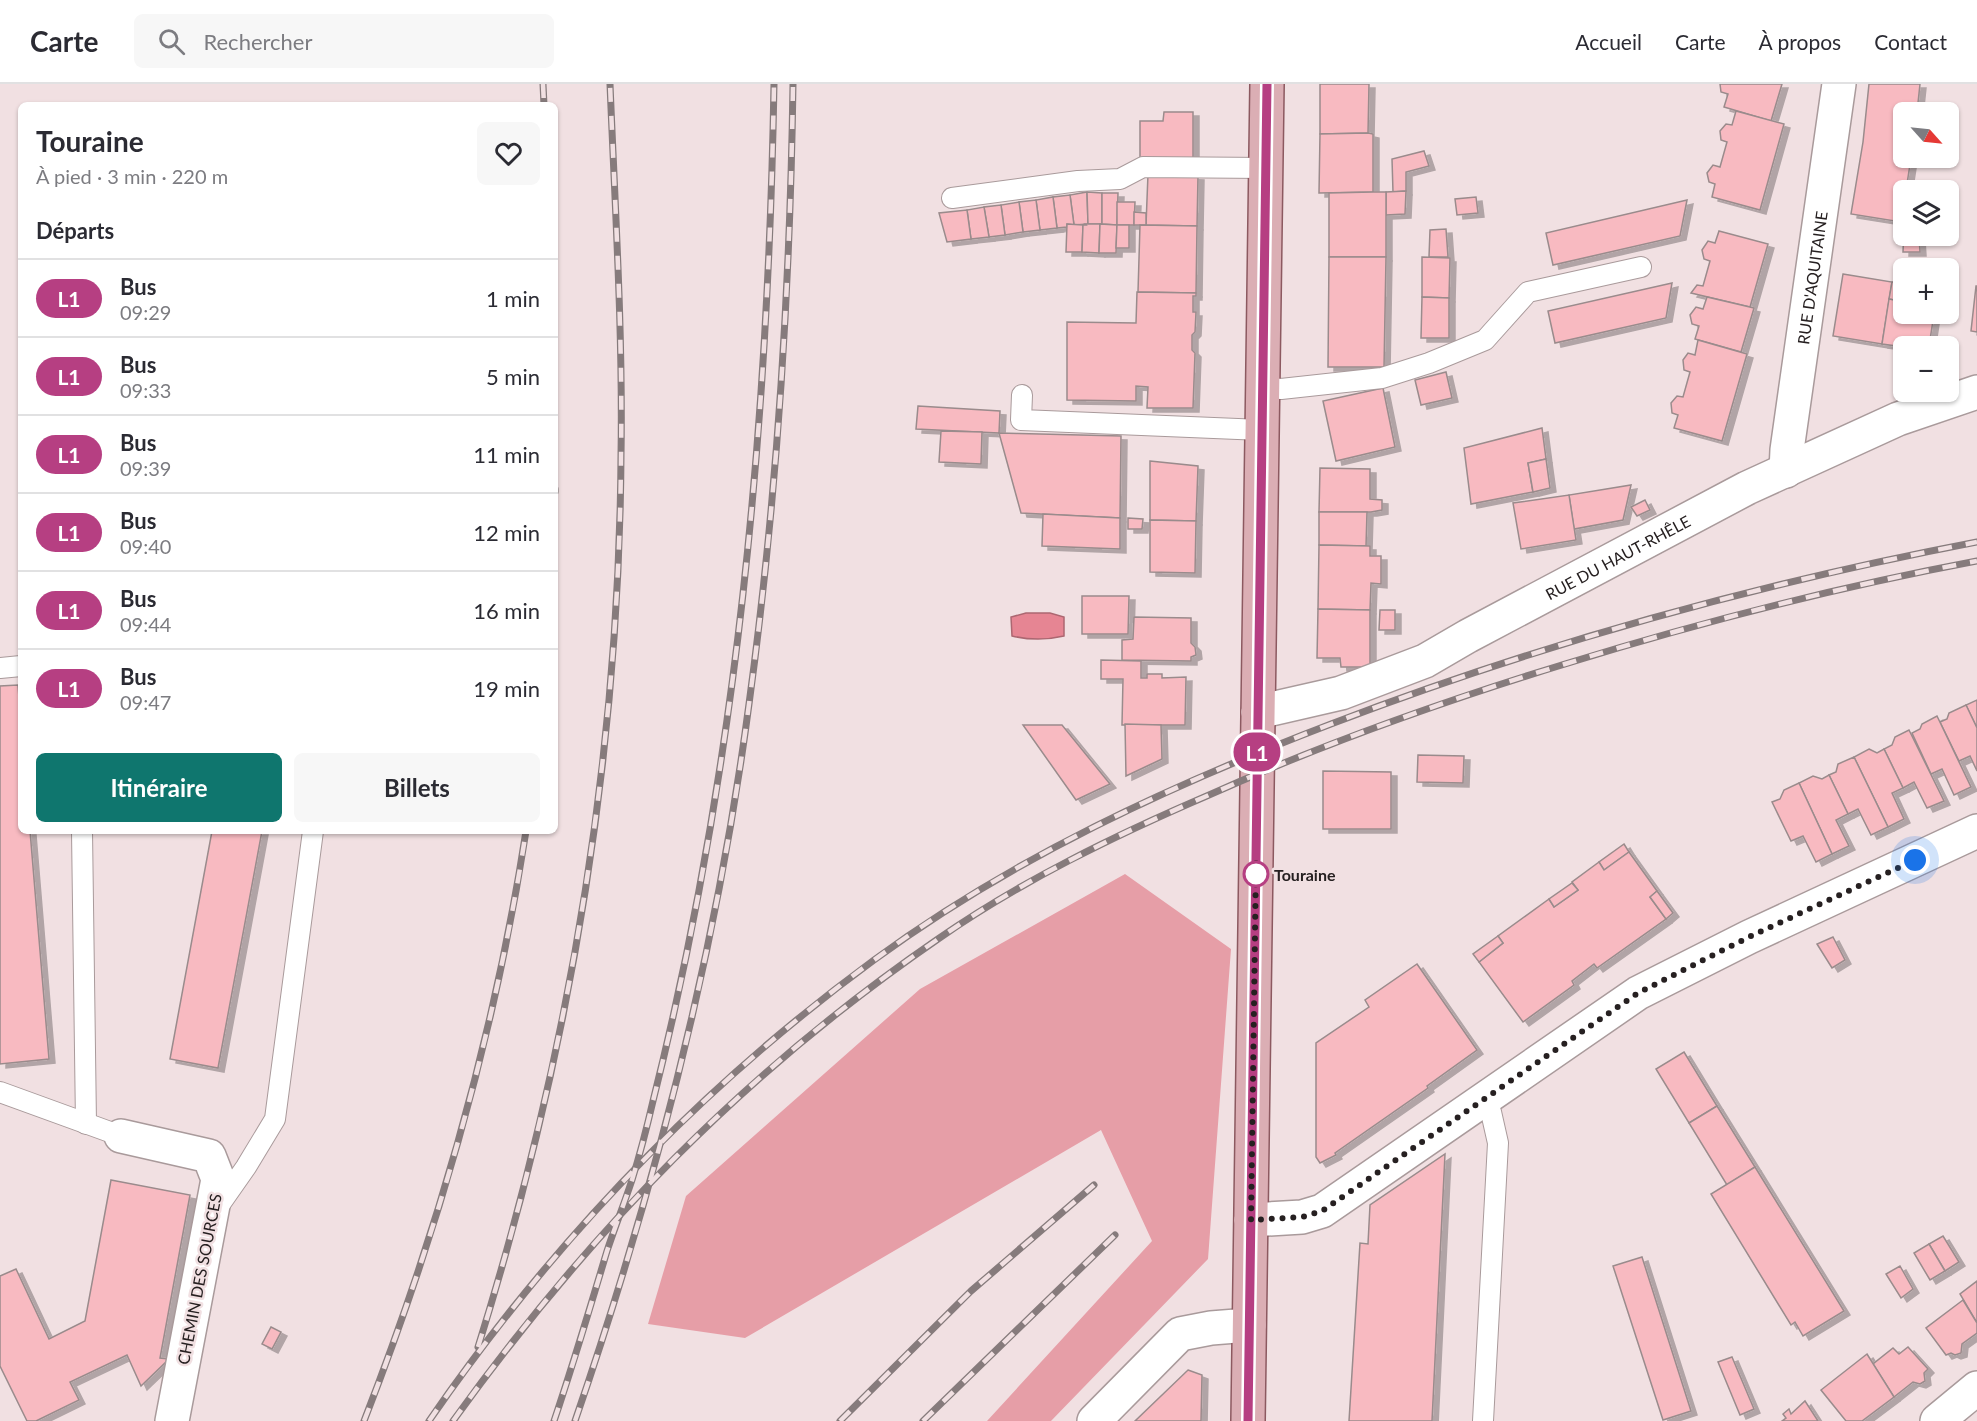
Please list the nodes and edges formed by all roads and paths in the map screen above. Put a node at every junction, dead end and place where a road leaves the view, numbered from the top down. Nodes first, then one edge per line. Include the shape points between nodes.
1 (1839, 84) edge
2 (1267, 87) edge
3 (1266, 168) junction
4 (952, 198) dead end
5 (1641, 267) dead end
6 (1263, 387) junction
7 (1977, 392) edge
8 (1022, 395) dead end
9 (1262, 430) junction
10 (1786, 471) junction
11 (18, 666) edge
12 (0, 668) edge
13 (1258, 712) junction
14 (1977, 831) edge
15 (82, 834) edge
16 (313, 834) edge
17 (0, 1092) edge
18 (1484, 1101) junction
19 (86, 1124) junction
20 (121, 1136) joint
21 (210, 1220) junction
22 (1251, 1220) junction
23 (1250, 1325) junction
24 (1977, 1388) edge
25 (172, 1421) edge
26 (1094, 1421) edge
27 (1248, 1421) edge
28 (1483, 1421) edge
29 (1937, 1421) edge

1 - 10 street, RUE D'AQUITAINE
2 - 3 main road
3 - 4 lane via 1143,167 1120,179
3 - 6 main road
5 - 6 lane via 1528,292 1485,340 1419,366 1372,379 1281,389
6 - 9 main road
7 - 10 street, RUE DU HAUT-RHÊLE via 1898,419
8 - 9 lane via 1021,420
9 - 13 main road
10 - 13 street, RUE DU HAUT-RHÊLE via 1747,488 1425,662 1341,693
11 - 12 lane
13 - 22 main road
14 - 18 street via 1638,993
15 - 19 lane
16 - 21 lane via 275,1119
17 - 19 lane
18 - 22 street via 1322,1211 1302,1217
18 - 28 lane via 1491,1112 1498,1143
19 - 20 lane
20 - 21 street, CHEMIN DES SOURCES via 209,1156 218,1179
21 - 25 street, CHEMIN DES SOURCES
22 - 23 main road
23 - 26 street via 1180,1334
23 - 27 main road
24 - 29 street

